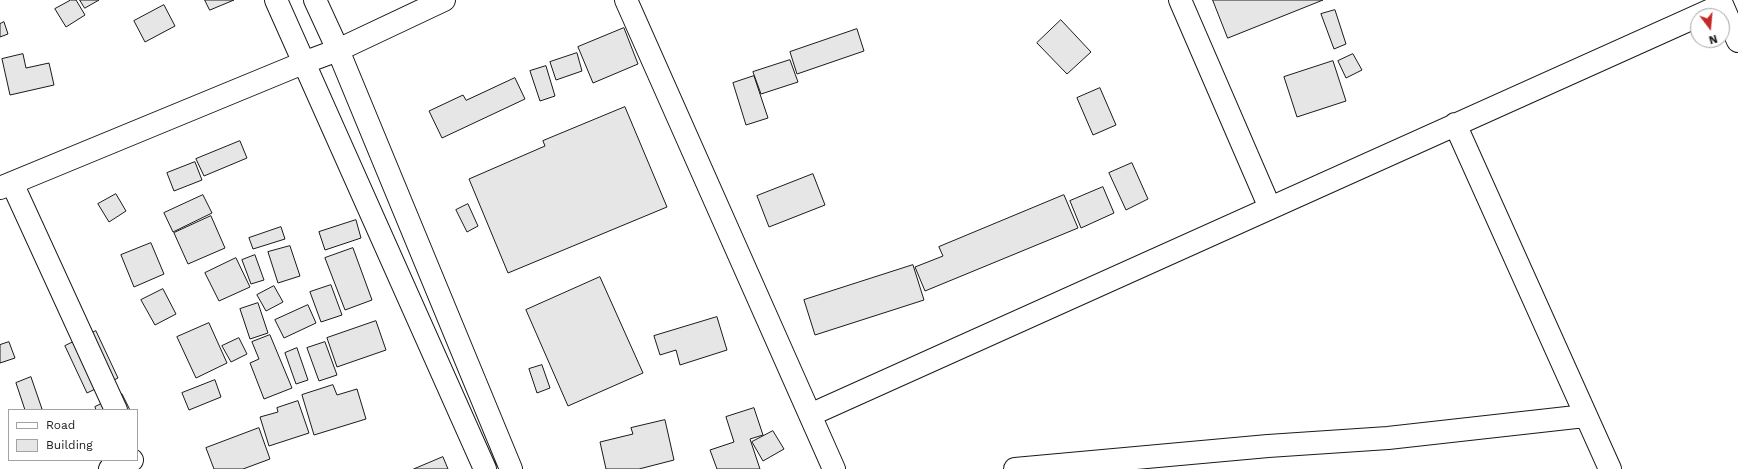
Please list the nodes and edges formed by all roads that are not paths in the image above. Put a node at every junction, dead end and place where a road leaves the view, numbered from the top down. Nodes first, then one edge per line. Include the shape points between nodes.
1 (276, 0) edge
2 (315, 0) edge
3 (444, 0) edge
4 (626, 0) edge
5 (1180, 0) edge
6 (1721, 2) edge
7 (1738, 41) edge
8 (338, 50) junction
9 (303, 63) junction
10 (1455, 124) junction
11 (6, 186) edge
12 (1270, 208) junction
13 (116, 409) edge
14 (810, 415) junction
15 (1585, 416) junction
16 (130, 461) edge
17 (110, 469) edge
18 (485, 469) edge
19 (511, 469) edge
20 (834, 469) edge
21 (1015, 469) edge
22 (1610, 469) edge

1 - 9 street
2 - 8 street
3 - 8 street
4 - 14 street
5 - 12 street
6 - 7 street
6 - 10 street
8 - 9 street
8 - 19 street
9 - 11 street
9 - 18 street
10 - 12 street
10 - 15 street
11 - 13 street
12 - 14 street
14 - 20 street
15 - 21 street via 1388,438
15 - 22 street
16 - 17 street

